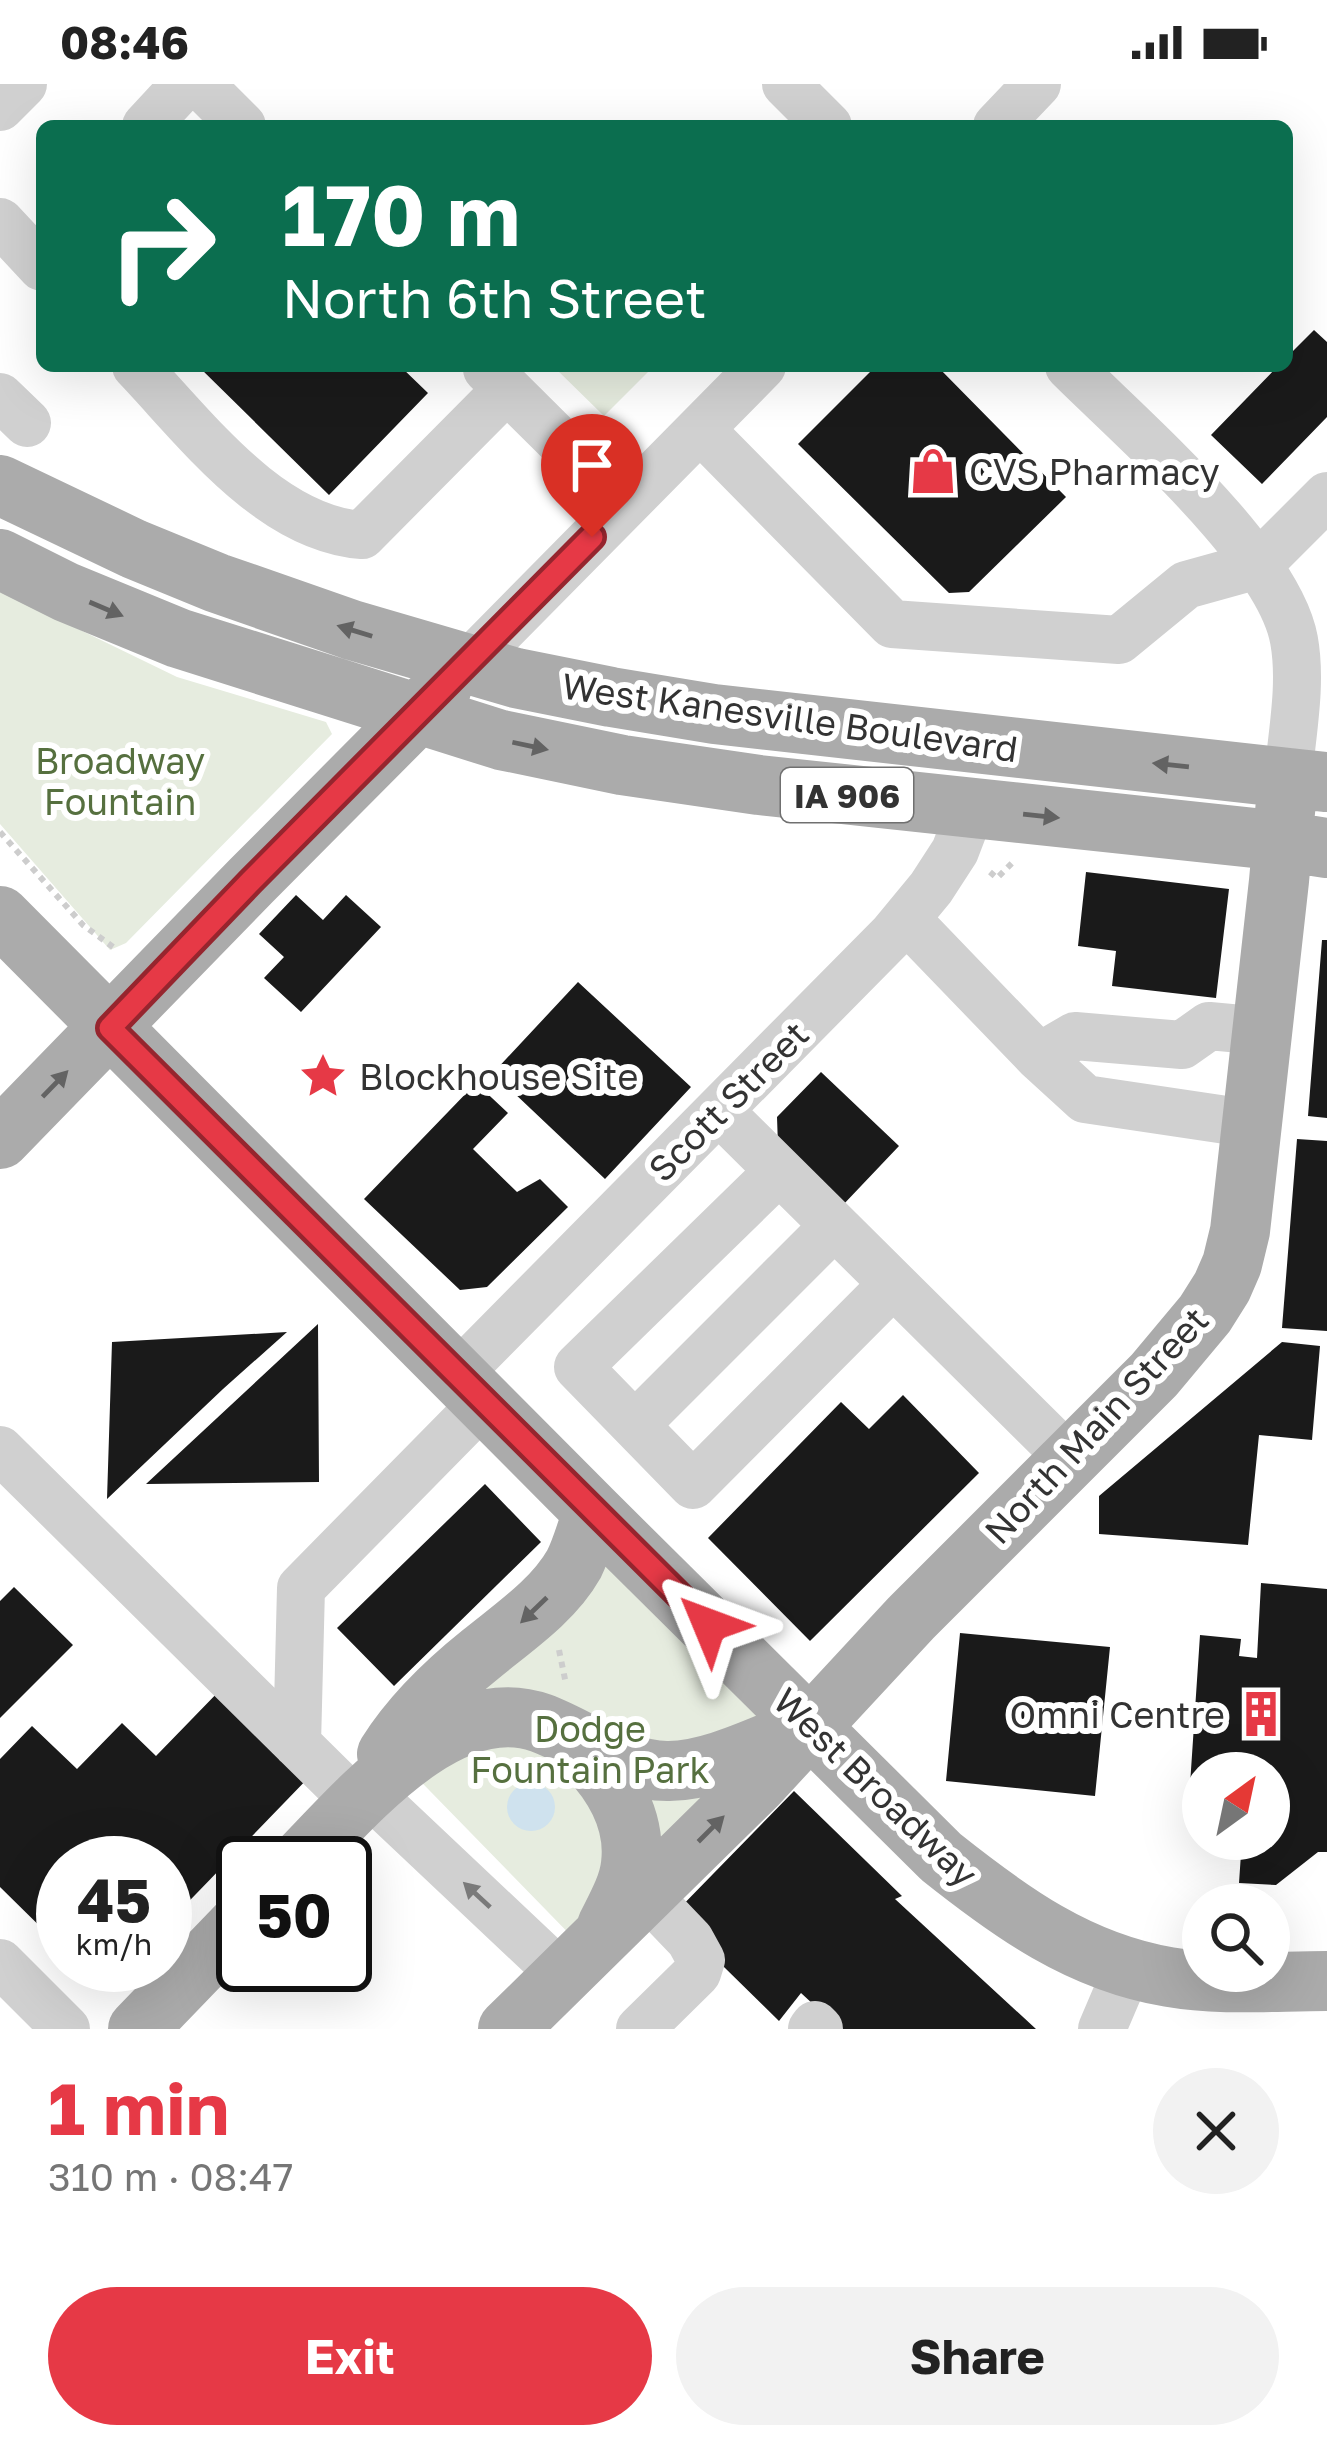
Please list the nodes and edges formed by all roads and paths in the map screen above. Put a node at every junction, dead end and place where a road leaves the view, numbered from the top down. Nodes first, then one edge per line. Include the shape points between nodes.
1 (23, 84) edge
2 (185, 84) edge
3 (200, 84) edge
4 (786, 84) edge
5 (1037, 84) edge
6 (0, 106) edge
7 (152, 120) edge
8 (236, 120) edge
9 (822, 120) edge
10 (1004, 120) edge
11 (142, 372) edge
12 (756, 372) edge
13 (1075, 372) edge
14 (496, 377) edge
15 (700, 429) junction
16 (0, 485) edge
17 (1327, 496) edge
18 (624, 505) junction
19 (0, 560) edge
20 (1258, 565) junction
21 (466, 665) junction
22 (417, 715) junction
23 (1307, 780) edge
24 (970, 809) junction
25 (0, 832) edge
26 (1304, 844) edge
27 (0, 916) edge
28 (906, 919) junction
29 (113, 947) dead end
30 (110, 1028) junction
31 (1263, 1031) junction
32 (1039, 1057) junction
33 (718, 1111) junction
34 (1253, 1124) junction
35 (0, 1139) edge
36 (779, 1171) junction
37 (834, 1226) junction
38 (893, 1284) junction
39 (472, 1388) junction
40 (634, 1425) junction
41 (0, 1450) edge
42 (1070, 1459) junction
43 (593, 1512) junction
44 (812, 1726) junction
45 (562, 1732) junction
46 (297, 1744) junction
47 (362, 1798) junction
48 (325, 1836) edge
49 (646, 1893) junction
50 (216, 1948) edge
51 (582, 1956) junction
52 (0, 1963) edge
53 (1128, 1968) junction
54 (1327, 1981) edge
55 (66, 2029) edge
56 (138, 2029) edge
57 (508, 2029) edge
58 (640, 2029) edge
59 (1102, 2029) edge

1 - 6 street
2 - 7 street
3 - 8 street
4 - 9 street
5 - 10 street
11 - 14 street via 243,477 294,514 362,535
12 - 15 street
13 - 20 street
14 - 18 street
15 - 18 street
15 - 20 street via 892,624 1119,640 1186,585
21 -> 16 main road, West Kanesville Boulevard / IA 906 via 236,590
17 - 20 street
18 - 21 street
19 -> 22 main road, West Kanesville Boulevard / IA 906 via 178,638
20 - 23 street via 1294,639
21 - 22 main road
23 -> 21 main road, West Kanesville Boulevard / IA 906 via 714,714
22 -> 24 main road, West Kanesville Boulevard / IA 906 via 622,765
22 - 30 main road
23 - 26 main road, North Main Street
24 -> 26 main road, West Kanesville Boulevard / IA 906
24 - 28 street, Scott Street via 955,851
25 - 29 path via 82,925
26 - 31 main road, North Main Street
27 - 30 main road, West Broadway
28 - 32 street
28 - 33 street, Scott Street
35 -> 30 main road
30 - 39 main road, West Broadway
31 - 32 street via 1209,1026 1182,1045 1075,1036
31 - 34 main road, North Main Street
32 - 34 street via 1085,1099
33 - 36 street
33 - 39 street, Scott Street
34 - 42 main road, North Main Street via 1240,1231 1222,1287 1154,1375
36 - 37 street
36 - 40 street via 578,1367
37 - 38 street
37 - 40 street
38 - 40 street via 693,1485
38 - 42 street
39 - 43 main road, West Broadway
39 - 46 street, Scott Street via 301,1588
41 - 46 street
42 - 44 main road, North Main Street
43 - 44 main road, West Broadway
43 -> 47 main road via 557,1588 438,1692 398,1737
44 - 45 main road via 669,1772
49 -> 44 main road, North Main Street
44 - 53 main road, West Broadway via 992,1897 1074,1948
45 - 47 main road via 504,1718 471,1724 411,1753
45 - 51 main road via 611,1784 632,1840 627,1880
46 - 47 street
47 - 48 main road
51 -> 47 street
49 - 51 main road, North Main Street
49 - 58 street via 701,1960
50 - 56 main road
51 - 57 main road, North Main Street
52 - 55 street
53 - 54 main road, West Broadway via 1172,1978
53 - 59 street

